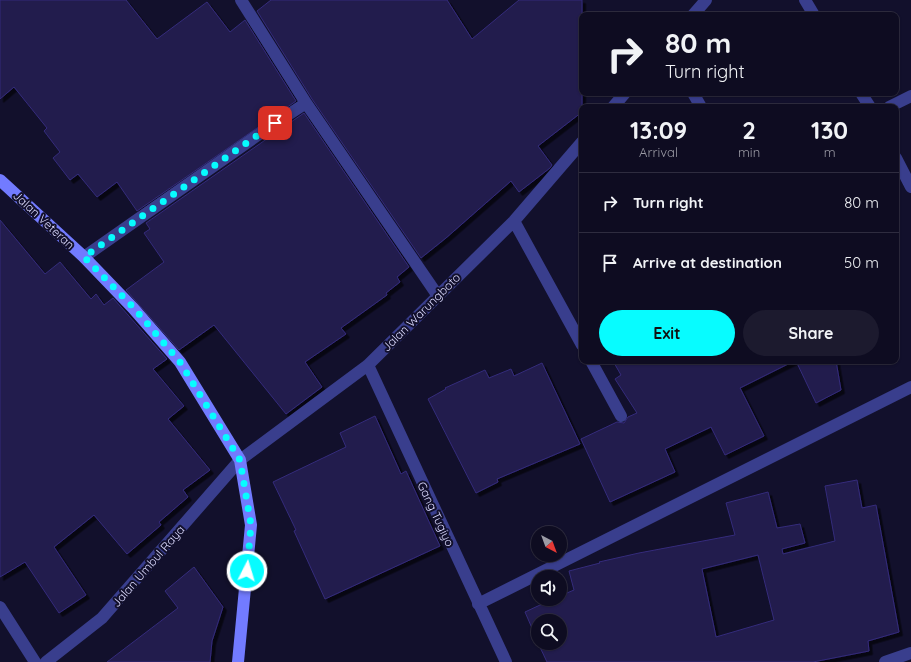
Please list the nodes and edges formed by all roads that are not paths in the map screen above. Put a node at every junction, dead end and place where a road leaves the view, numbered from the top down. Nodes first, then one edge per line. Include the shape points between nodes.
1 (706, 0) edge
2 (805, 0) edge
3 (246, 2) edge
4 (696, 12) edge
5 (812, 12) edge
6 (622, 96) edge
7 (911, 96) edge
8 (306, 103) junction
9 (616, 104) edge
10 (895, 104) edge
11 (579, 145) edge
12 (899, 164) edge
13 (0, 180) edge
14 (911, 187) edge
15 (514, 221) junction
16 (84, 257) junction
17 (438, 296) junction
18 (579, 340) edge
19 (368, 364) junction
20 (593, 364) edge
21 (911, 387) edge
22 (621, 416) dead end
23 (240, 460) junction
24 (478, 604) junction
25 (0, 607) edge
26 (911, 653) edge
27 (35, 662) edge
28 (46, 662) edge
29 (238, 662) edge
30 (506, 662) edge
31 (885, 662) edge

1 - 4 street
2 - 5 street
3 - 8 street
6 - 9 street
7 - 10 street
8 - 16 street
8 - 17 street
11 - 15 street, Jalan Warungboto
12 - 14 street
13 - 16 main road, Jalan Veteran
15 - 17 street, Jalan Warungboto
15 - 18 street
16 - 23 main road, Jalan Veteran via 134,308 180,362
17 - 19 street, Jalan Warungboto
19 - 23 street, Jalan Warungboto
19 - 24 street, Gang Tugiyo
20 - 22 street
21 - 24 street
23 - 28 street, Jalan Umbul Raya via 102,618
23 - 29 main road, Jalan Veteran via 251,525
24 - 30 street, Gang Tugiyo
25 - 27 street
26 - 31 street

